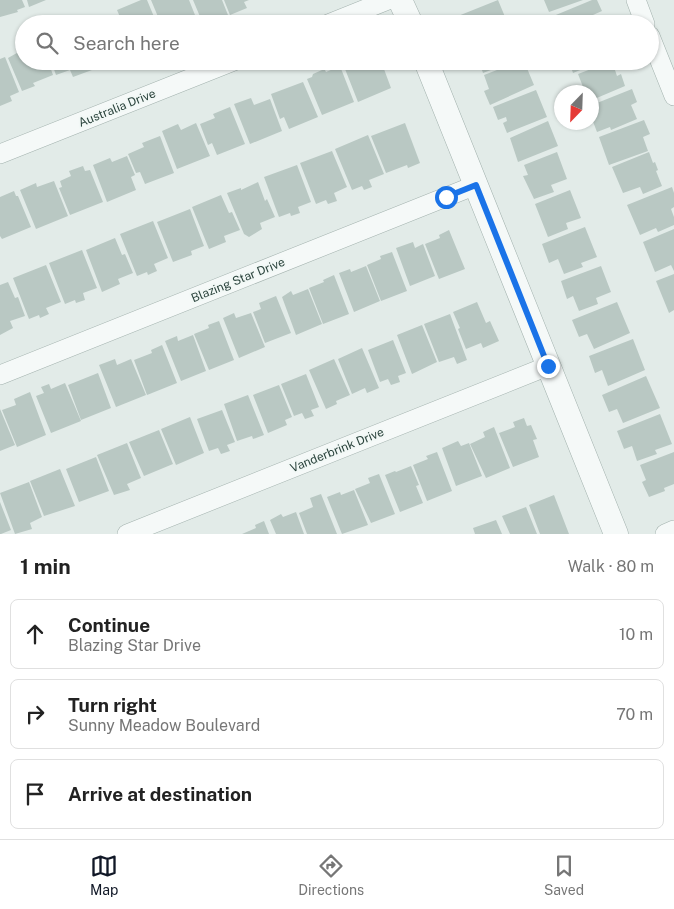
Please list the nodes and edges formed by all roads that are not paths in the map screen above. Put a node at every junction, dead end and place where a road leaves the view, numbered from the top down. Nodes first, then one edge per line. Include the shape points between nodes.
1 (388, 0) edge
2 (400, 0) edge
3 (636, 0) edge
4 (350, 15) edge
5 (407, 15) edge
6 (642, 15) edge
7 (659, 58) edge
8 (211, 70) edge
9 (430, 70) edge
10 (674, 96) edge
11 (0, 154) edge
12 (476, 185) junction
13 (548, 366) junction
14 (0, 375) edge
15 (674, 530) edge
16 (127, 534) edge
17 (616, 534) edge
18 (665, 534) edge

1 - 4 street
2 - 5 street
3 - 6 street
7 - 10 street
8 - 11 street, Australia Drive
9 - 12 street
12 - 13 street
12 - 14 street, Blazing Star Drive
13 - 16 street, Vanderbrink Drive
13 - 17 street
15 - 18 street

